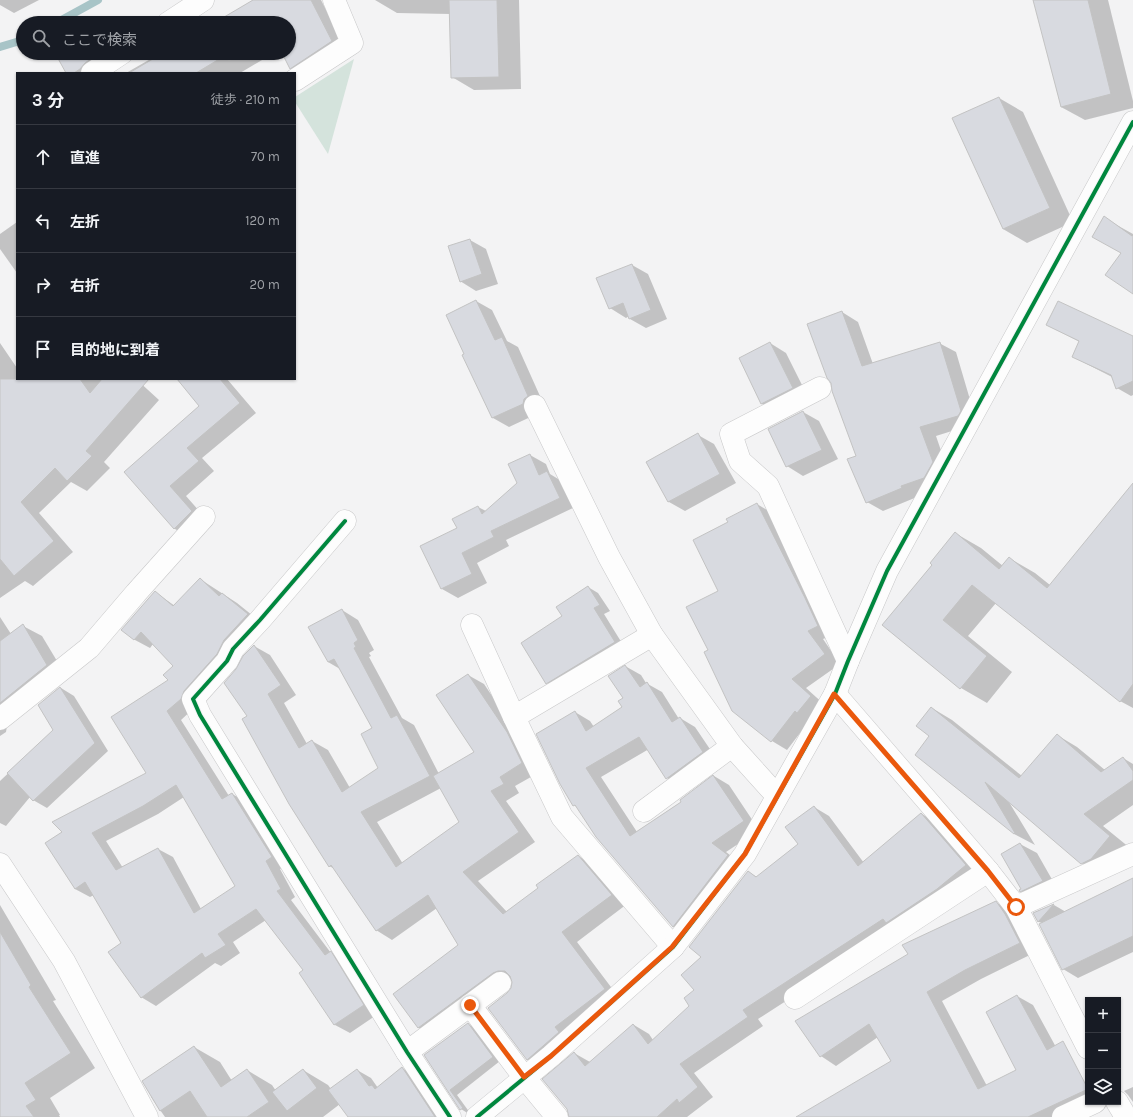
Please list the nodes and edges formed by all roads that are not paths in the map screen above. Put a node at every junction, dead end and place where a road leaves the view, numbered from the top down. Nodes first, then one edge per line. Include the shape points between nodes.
1 (203, 0) edge
2 (334, 0) edge
3 (179, 16) edge
4 (112, 60) edge
5 (94, 72) edge
6 (296, 79) edge
7 (1133, 122) edge
8 (820, 388) dead end
9 (535, 406) dead end
10 (204, 517) dead end
11 (345, 521) dead end
12 (472, 625) dead end
13 (652, 635) junction
14 (848, 661) junction
15 (834, 694) junction
16 (514, 717) junction
17 (0, 719) edge
18 (732, 746) junction
19 (777, 796) junction
20 (644, 811) dead end
21 (1133, 854) edge
22 (0, 864) edge
23 (988, 871) junction
24 (1016, 907) junction
25 (672, 947) junction
26 (500, 983) dead end
27 (795, 998) dead end
28 (470, 1005) junction
29 (1085, 1042) edge
30 (407, 1052) junction
31 (524, 1077) junction
32 (1089, 1105) edge
33 (1118, 1105) edge
34 (147, 1117) edge
35 (450, 1117) edge
36 (477, 1117) edge
37 (557, 1117) edge
38 (1063, 1117) edge
39 (1126, 1117) edge

1 - 3 street
2 - 6 street via 352,43
4 - 5 street
7 - 14 street via 888,571
8 - 14 street via 731,434 740,461 768,486
9 - 13 street via 609,558
10 - 17 street via 89,648
11 - 30 street via 233,649 227,661 193,699 200,715
12 - 16 street
13 - 16 street
13 - 18 street
14 - 15 street
15 - 19 street
15 - 23 street
16 - 25 street via 562,816
18 - 19 street
18 - 20 street
19 - 25 street via 745,854
21 - 24 street
22 - 34 street via 64,962
23 - 24 street
23 - 27 street
24 - 29 street
25 - 31 street via 551,1056
26 - 28 street
28 - 30 street
28 - 31 street
30 - 35 street
31 - 36 street
31 - 37 street
32 - 38 street
33 - 39 street

